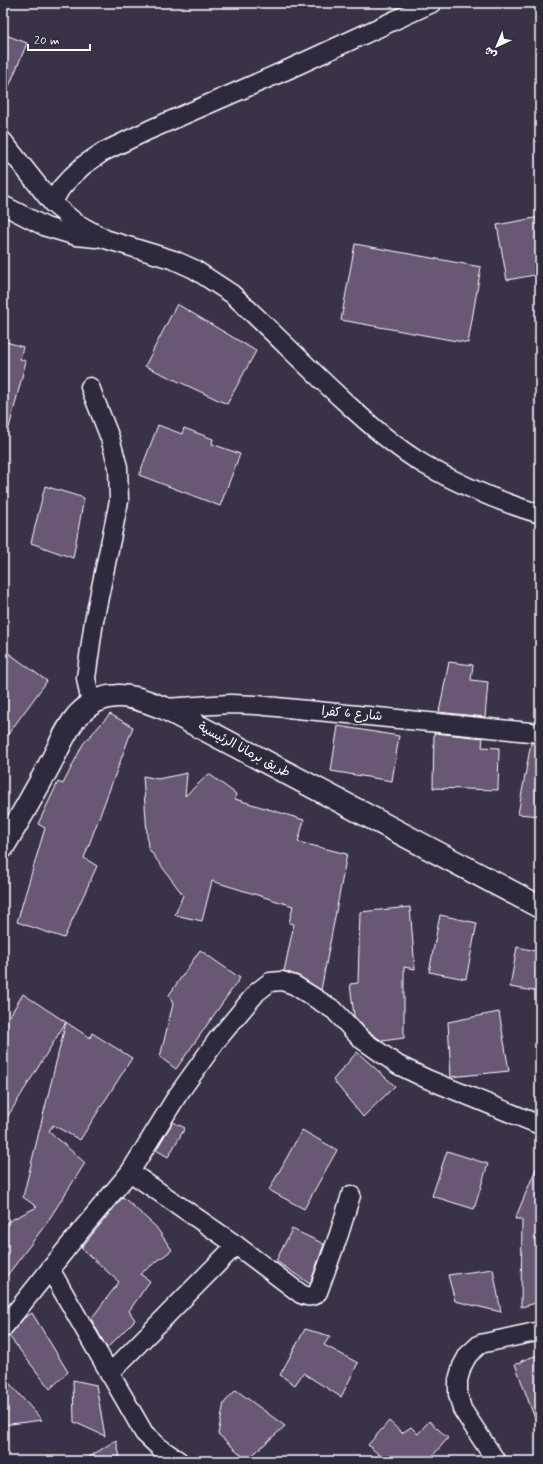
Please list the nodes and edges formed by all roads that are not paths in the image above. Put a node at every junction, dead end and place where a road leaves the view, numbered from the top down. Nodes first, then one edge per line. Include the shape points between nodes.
1 (432, 3) edge
2 (3, 141) edge
3 (52, 203) junction
4 (3, 205) edge
5 (105, 239) junction
6 (90, 387) dead end
7 (540, 514) edge
8 (91, 704) junction
9 (164, 708) junction
10 (540, 733) edge
11 (3, 848) edge
12 (540, 907) edge
13 (540, 1125) edge
14 (130, 1172) junction
15 (351, 1195) dead end
16 (236, 1245) junction
17 (50, 1269) junction
18 (3, 1328) edge
19 (540, 1331) edge
20 (109, 1374) junction
21 (179, 1461) edge
22 (496, 1461) edge

1 - 3 street via 103,152 70,178
2 - 3 street
3 - 5 street via 76,223
4 - 5 street via 54,230 76,236
5 - 7 street via 174,260 214,281 232,294 323,382 394,444 424,465 449,478 489,497
6 - 8 street via 110,438 118,467 119,501 94,621 86,678
8 - 9 main road, طريق برمانا الرئيسية via 103,698 117,696 142,700
8 - 11 main road, طريق برمانا الرئيسية via 78,715 70,727
9 - 10 street, شارع 6 كفرا via 223,704 256,705
9 - 12 main road, طريق برمانا الرئيسية
13 - 14 street via 398,1065 361,1039 334,1010 294,985 276,981 257,992 217,1040 177,1096
14 - 16 street
14 - 17 street
15 - 16 street via 337,1242 318,1292 314,1296 302,1294
16 - 20 street
17 - 18 street
17 - 20 street
19 - 22 street via 480,1344 468,1355 462,1366 458,1380 462,1409
20 - 21 street via 144,1433

